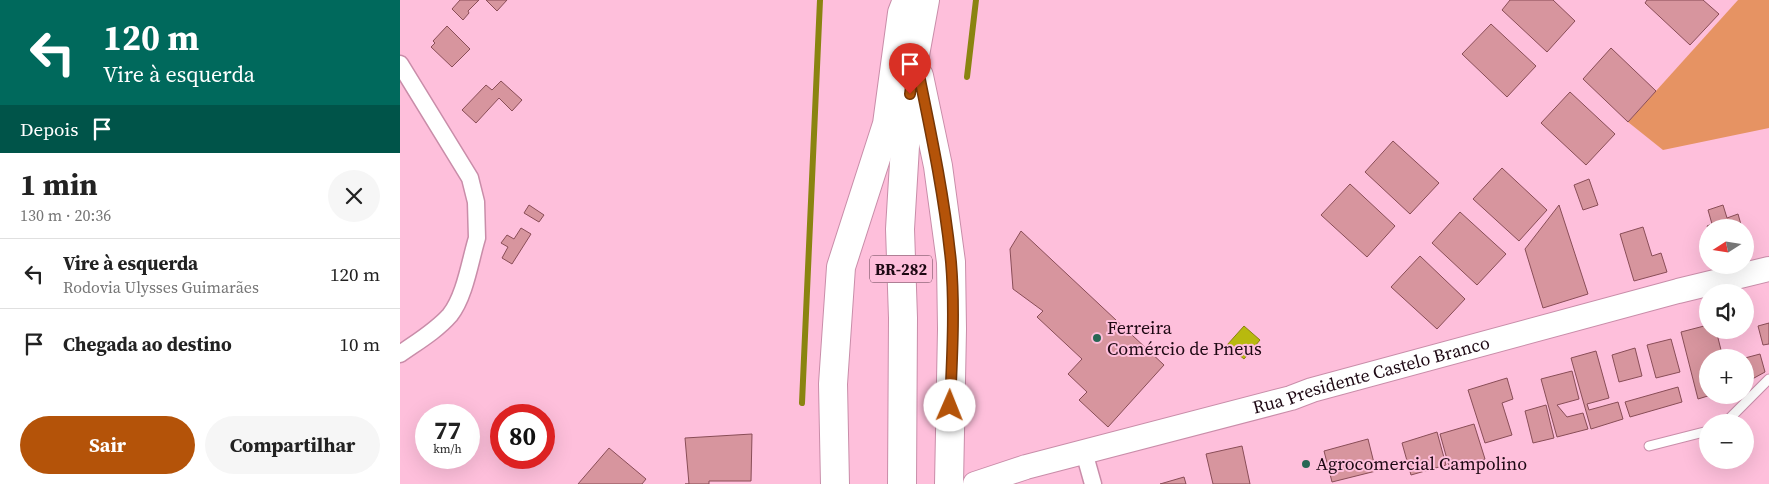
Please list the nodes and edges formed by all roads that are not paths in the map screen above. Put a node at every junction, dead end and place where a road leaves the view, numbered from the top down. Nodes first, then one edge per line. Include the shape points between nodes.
1 (907, 0) edge
2 (925, 0) edge
3 (915, 55) junction
4 (400, 64) edge
5 (1769, 269) edge
6 (400, 354) edge
7 (1769, 379) edge
8 (1734, 414) edge
9 (1699, 433) edge
10 (1650, 446) dead end
11 (1084, 452) junction
12 (835, 484) edge
13 (902, 484) edge
14 (949, 484) edge
15 (975, 484) edge
16 (1092, 484) edge

1 - 12 highway via 902,12 887,124 841,267 833,384
2 - 3 highway, BR-282
3 - 13 highway, BR-282 via 907,113 900,229
3 - 14 highway via 938,166 951,262
4 - 6 street via 470,178 478,230 461,294 454,308 440,325
5 - 11 street, Rua Presidente Castelo Branco
7 - 8 lane
9 - 10 lane
11 - 15 street, Rua Presidente Castelo Branco
11 - 16 street

